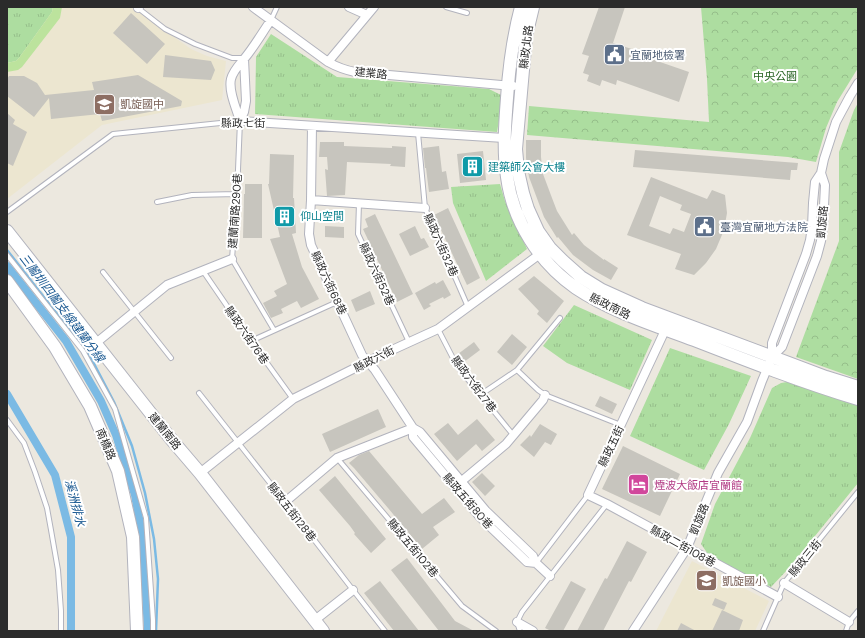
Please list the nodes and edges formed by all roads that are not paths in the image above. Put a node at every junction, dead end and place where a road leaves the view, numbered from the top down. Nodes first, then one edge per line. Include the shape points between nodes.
1 (138, 7) edge
2 (253, 7) edge
3 (277, 7) edge
4 (349, 7) edge
5 (374, 7) edge
6 (446, 7) edge
7 (521, 7) edge
8 (533, 7) edge
9 (467, 13) dead end
10 (367, 15) junction
11 (270, 20) junction
12 (244, 58) junction
13 (328, 62) junction
14 (858, 83) edge
15 (508, 86) junction
16 (522, 87) junction
17 (240, 121) junction
18 (312, 126) junction
19 (418, 133) junction
20 (504, 138) junction
21 (237, 194) junction
22 (311, 200) junction
23 (157, 202) dead end
24 (359, 203) junction
25 (424, 208) junction
26 (7, 212) edge
27 (7, 230) edge
28 (545, 251) junction
29 (7, 255) edge
30 (232, 259) junction
31 (203, 271) junction
32 (103, 272) dead end
33 (7, 281) edge
34 (338, 302) junction
35 (468, 306) junction
36 (134, 311) junction
37 (560, 318) dead end
38 (668, 324) junction
39 (438, 329) junction
40 (274, 330) junction
41 (251, 342) junction
42 (409, 342) junction
43 (96, 343) junction
44 (171, 358) dead end
45 (368, 362) junction
46 (770, 362) junction
47 (517, 370) junction
48 (858, 387) edge
49 (198, 393) dead end
50 (480, 395) junction
51 (545, 395) junction
52 (293, 399) junction
53 (858, 399) edge
54 (7, 420) edge
55 (621, 424) junction
56 (413, 428) junction
57 (514, 436) junction
58 (238, 443) junction
59 (336, 458) junction
60 (200, 473) junction
61 (458, 485) junction
62 (858, 492) edge
63 (588, 495) junction
64 (285, 502) junction
65 (607, 504) junction
66 (687, 548) junction
67 (536, 563) junction
68 (550, 576) junction
69 (784, 583) junction
70 (352, 590) junction
71 (778, 597) junction
72 (858, 611) edge
73 (315, 620) junction
74 (517, 622) junction
75 (849, 622) junction
76 (62, 631) edge
77 (137, 631) edge
78 (153, 631) edge
79 (323, 631) edge
80 (385, 631) edge
81 (496, 631) edge
82 (520, 631) edge
83 (533, 631) edge
84 (633, 631) edge
85 (763, 631) edge
86 (846, 631) edge

1 - 12 lane via 165,29 195,44 232,58
2 - 11 street, 建業路
3 - 11 lane
4 - 10 street
5 - 10 street
6 - 9 lane
7 - 15 street, 縣政北路 via 512,47
8 - 16 street, 縣政北路 via 526,36
10 - 13 street
11 - 12 street
11 - 13 street, 建業路
12 - 17 street via 246,101
12 - 17 street via 231,79 233,101
13 - 15 street, 建業路 via 355,72
14 - 46 street, 凱旋路 via 836,122 821,173 815,182 810,240 772,343
15 - 16 street, 建業路
15 - 20 street, 縣政南路
16 - 28 street, 縣政南路 via 516,149 518,171 528,209
17 - 18 street, 縣政七街
17 - 21 lane, 建蘭南路290巷
17 - 26 lane, 縣政七街 via 113,134
18 - 19 street, 縣政七街
18 - 22 street, 縣政六街68巷
19 - 20 street, 縣政七街
19 - 25 lane, 縣政六街32巷
20 - 28 street, 縣政南路 via 507,177 520,224 529,239
21 - 23 lane via 192,195
21 - 30 lane, 建蘭南路290巷
22 - 24 street
22 - 34 street, 縣政六街68巷 via 311,245
24 - 25 street
24 - 42 lane, 縣政六街52巷 via 358,234
25 - 35 lane, 縣政六街32巷
27 - 43 street, 建蘭南路
28 - 35 street, 縣政六街
28 - 38 street, 縣政南路 via 602,290 642,308
29 - 78 lane via 83,351 115,409 146,518
30 - 31 street, 建蘭南路290巷
30 - 40 lane
31 - 36 street, 建蘭南路290巷 via 167,285
31 - 41 lane, 縣政六街76巷
32 - 36 lane
33 - 77 street, 南橋路 via 55,347 90,406 118,472 133,537
34 - 40 lane
34 - 45 street, 縣政六街68巷 via 362,356
35 - 39 street, 縣政六街
36 - 43 street, 建蘭南路290巷
36 - 44 lane
37 - 47 lane
38 - 46 street, 縣政南路 via 724,338
38 - 55 street, 縣政五街
39 - 42 street, 縣政六街
39 - 50 lane, 縣政六街27巷 via 458,366
40 - 41 lane
41 - 52 lane, 縣政六街76巷
42 - 45 street, 縣政六街
43 - 60 street, 建蘭南路
45 - 52 street, 縣政六街
45 - 56 street, 縣政五街80巷
46 - 48 street, 縣政南路
46 - 53 street, 縣政南路
46 - 66 street, 凱旋路 via 747,422 718,472
47 - 50 lane
47 - 51 lane
49 - 58 lane, 縣政五街128巷
50 - 57 lane, 縣政六街27巷
51 - 55 lane
51 - 57 street
52 - 58 street, 縣政六街
54 - 76 lane via 24,443 47,508 58,570
55 - 63 street, 縣政五街
56 - 59 street
56 - 61 street, 縣政五街80巷 via 420,432
57 - 61 street
58 - 60 street, 縣政六街
58 - 64 lane, 縣政五街128巷
59 - 64 street
59 - 81 lane, 縣政五街102巷 via 462,606
60 - 73 street, 建蘭南路
61 - 67 street, 縣政五街80巷 via 480,517 527,562
62 - 69 lane, 縣政三街
63 - 65 street, 縣政二街108巷
63 - 67 lane, 縣政五街
64 - 70 lane, 縣政五街128巷
65 - 66 street, 縣政二街108巷
65 - 68 lane
66 - 71 street, 縣政二街108巷
66 - 84 street, 凱旋路
67 - 68 street, 縣政五街80巷
68 - 74 lane
69 - 71 lane, 縣政三街
69 - 75 street
70 - 73 street
70 - 80 lane, 縣政五街128巷
71 - 85 lane, 縣政三街
72 - 75 lane
73 - 79 street, 建蘭南路
74 - 82 lane
74 - 83 street
75 - 86 lane

